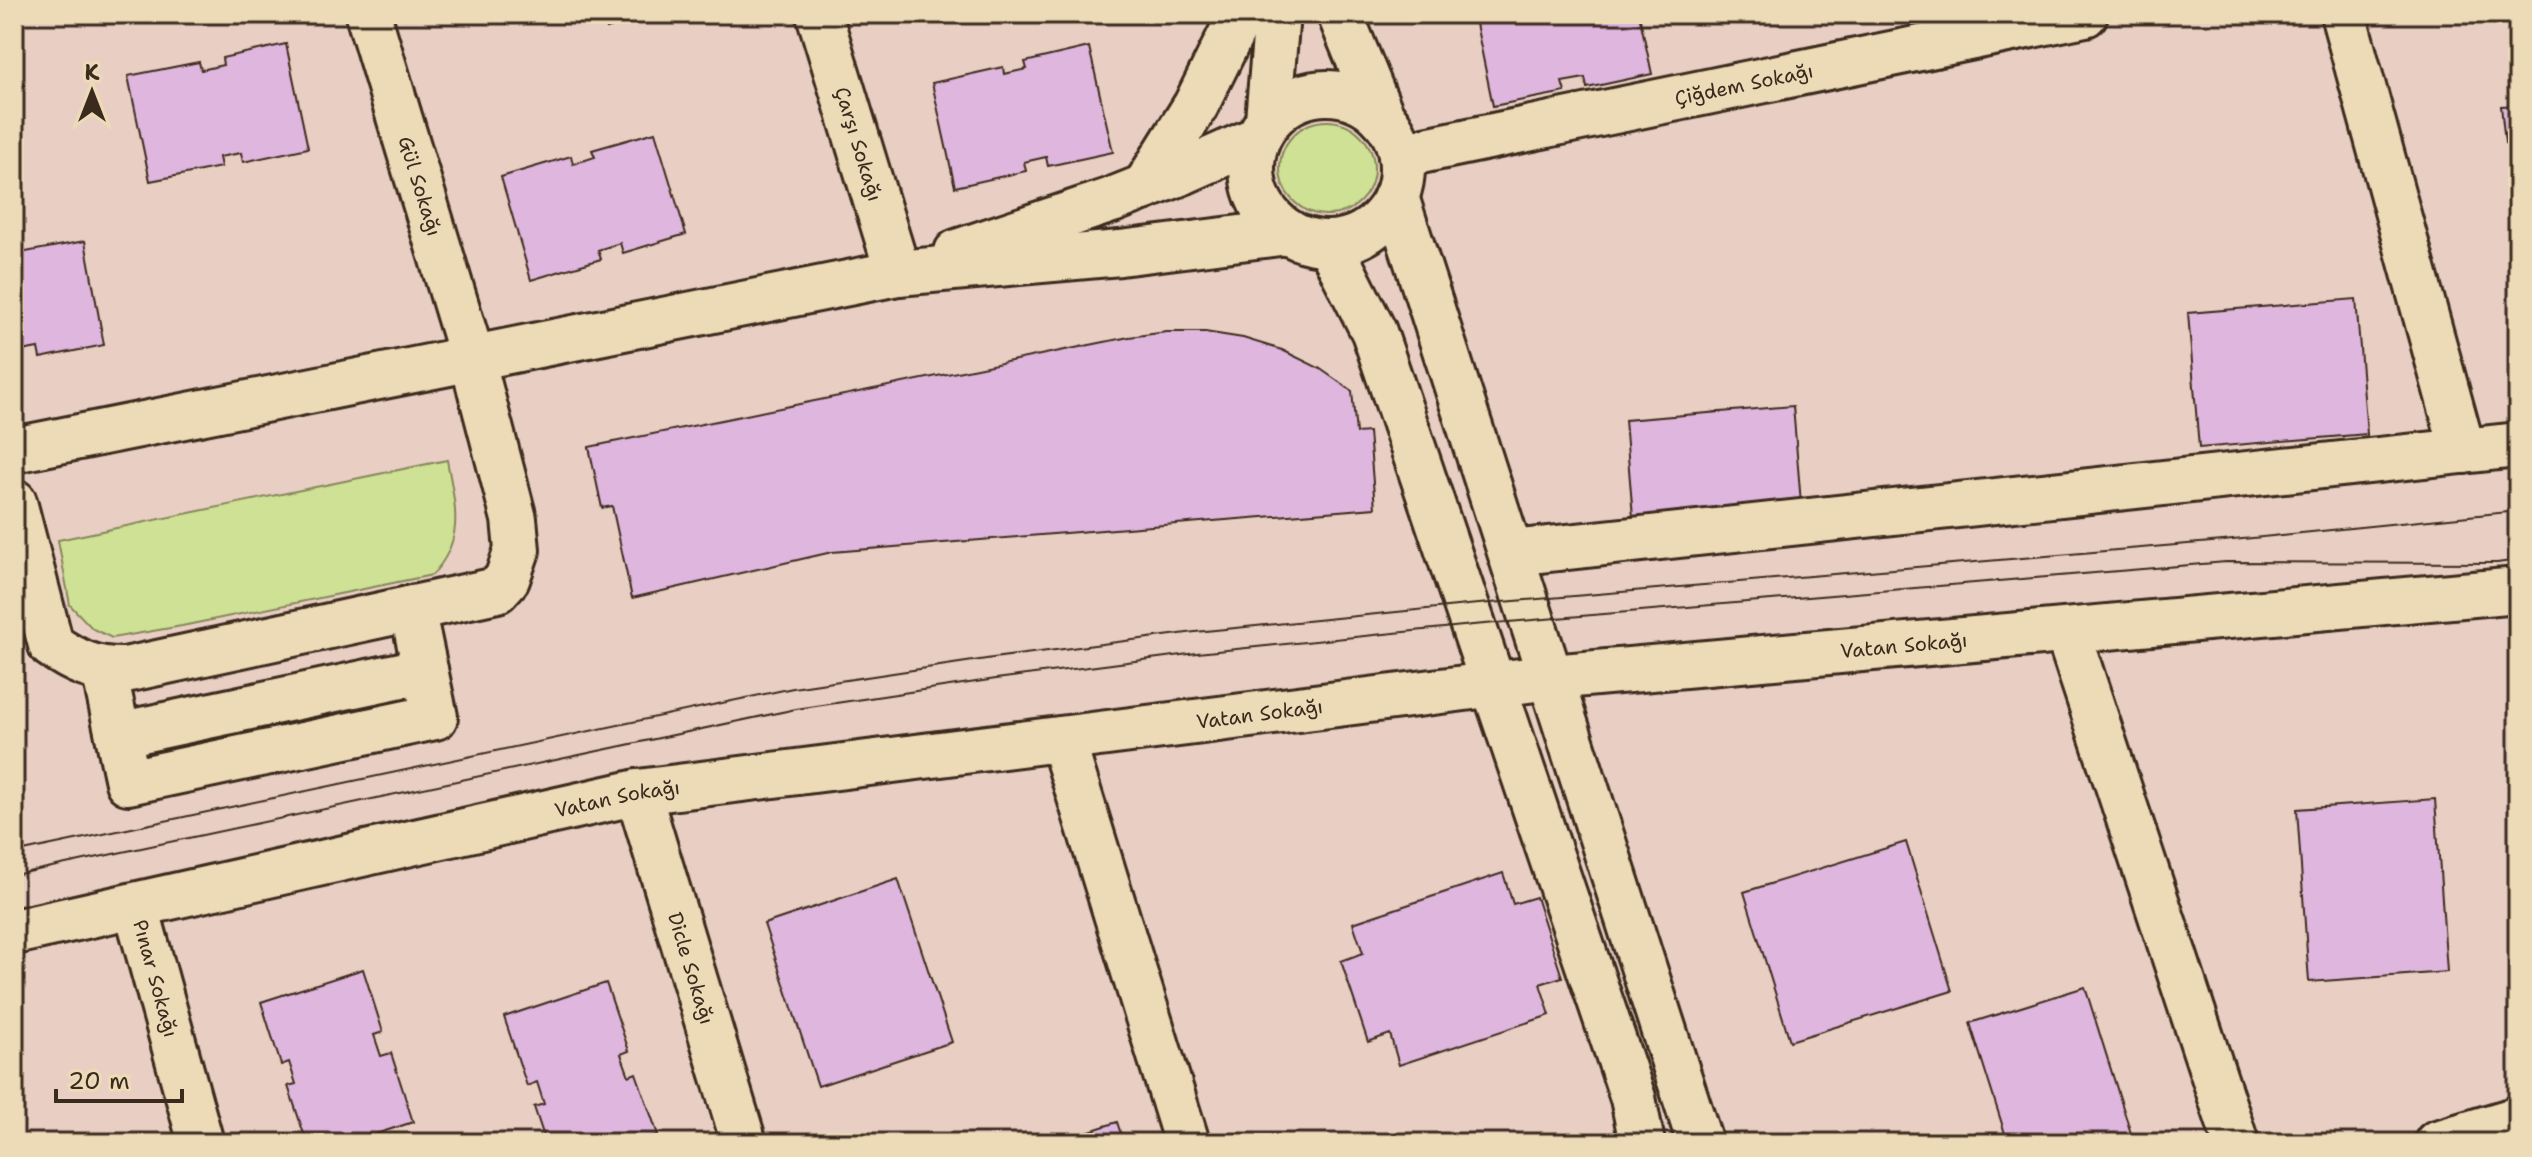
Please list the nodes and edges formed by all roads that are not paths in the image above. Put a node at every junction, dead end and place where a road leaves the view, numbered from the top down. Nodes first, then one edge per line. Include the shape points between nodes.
1 (368, 14) edge
2 (819, 14) edge
3 (1241, 14) edge
4 (1277, 14) edge
5 (1340, 14) edge
6 (2085, 14) edge
7 (2343, 14) edge
8 (1263, 130) junction
9 (1393, 156) junction
10 (1145, 187) junction
11 (1309, 238) junction
12 (898, 273) junction
13 (472, 358) junction
14 (2518, 445) edge
15 (14, 450) edge
16 (2463, 451) junction
17 (14, 502) edge
18 (1511, 553) junction
19 (2518, 590) edge
20 (412, 608) junction
21 (2067, 631) junction
22 (104, 670) junction
23 (1552, 677) junction
24 (1493, 684) junction
25 (1062, 739) junction
26 (638, 792) junction
27 (136, 907) junction
28 (14, 932) edge
29 (2518, 1119) edge
30 (201, 1143) edge
31 (744, 1143) edge
32 (1187, 1143) edge
33 (1642, 1143) edge
34 (1700, 1143) edge
35 (2236, 1143) edge
36 (2437, 1143) edge

1 - 13 street, Gül Sokağı
2 - 12 street, Çarşı Sokağı
3 - 10 street via 1196,105
4 - 8 street
5 - 9 street
6 - 9 street, Çiğdem Sokağı
7 - 16 street
8 - 9 street via 1284,106 1303,97 1345,95 1365,104
8 - 10 street
8 - 11 street via 1252,160 1256,191 1271,219
9 - 11 street via 1385,215 1350,239
9 - 18 street
10 - 12 street
11 - 12 street
11 - 24 street via 1374,332
12 - 13 street
13 - 15 street
13 - 20 street, Gül Sokağı via 518,534 517,550 507,579 497,590
14 - 16 street
16 - 18 street
17 - 22 street via 51,645
18 - 23 street
19 - 21 street, Vatan Sokağı
20 - 22 street via 125,670
20 - 22 street via 435,717 128,782
21 - 23 street, Vatan Sokağı
21 - 35 street
23 - 24 street, Vatan Sokağı
23 - 34 street
24 - 25 street, Vatan Sokağı
24 - 33 street via 1633,1098
25 - 26 street, Vatan Sokağı
25 - 32 street
26 - 27 street, Vatan Sokağı
26 - 31 street, Dicle Sokağı
27 - 28 street, Vatan Sokağı
27 - 30 street, Pınar Sokağı
29 - 36 street

